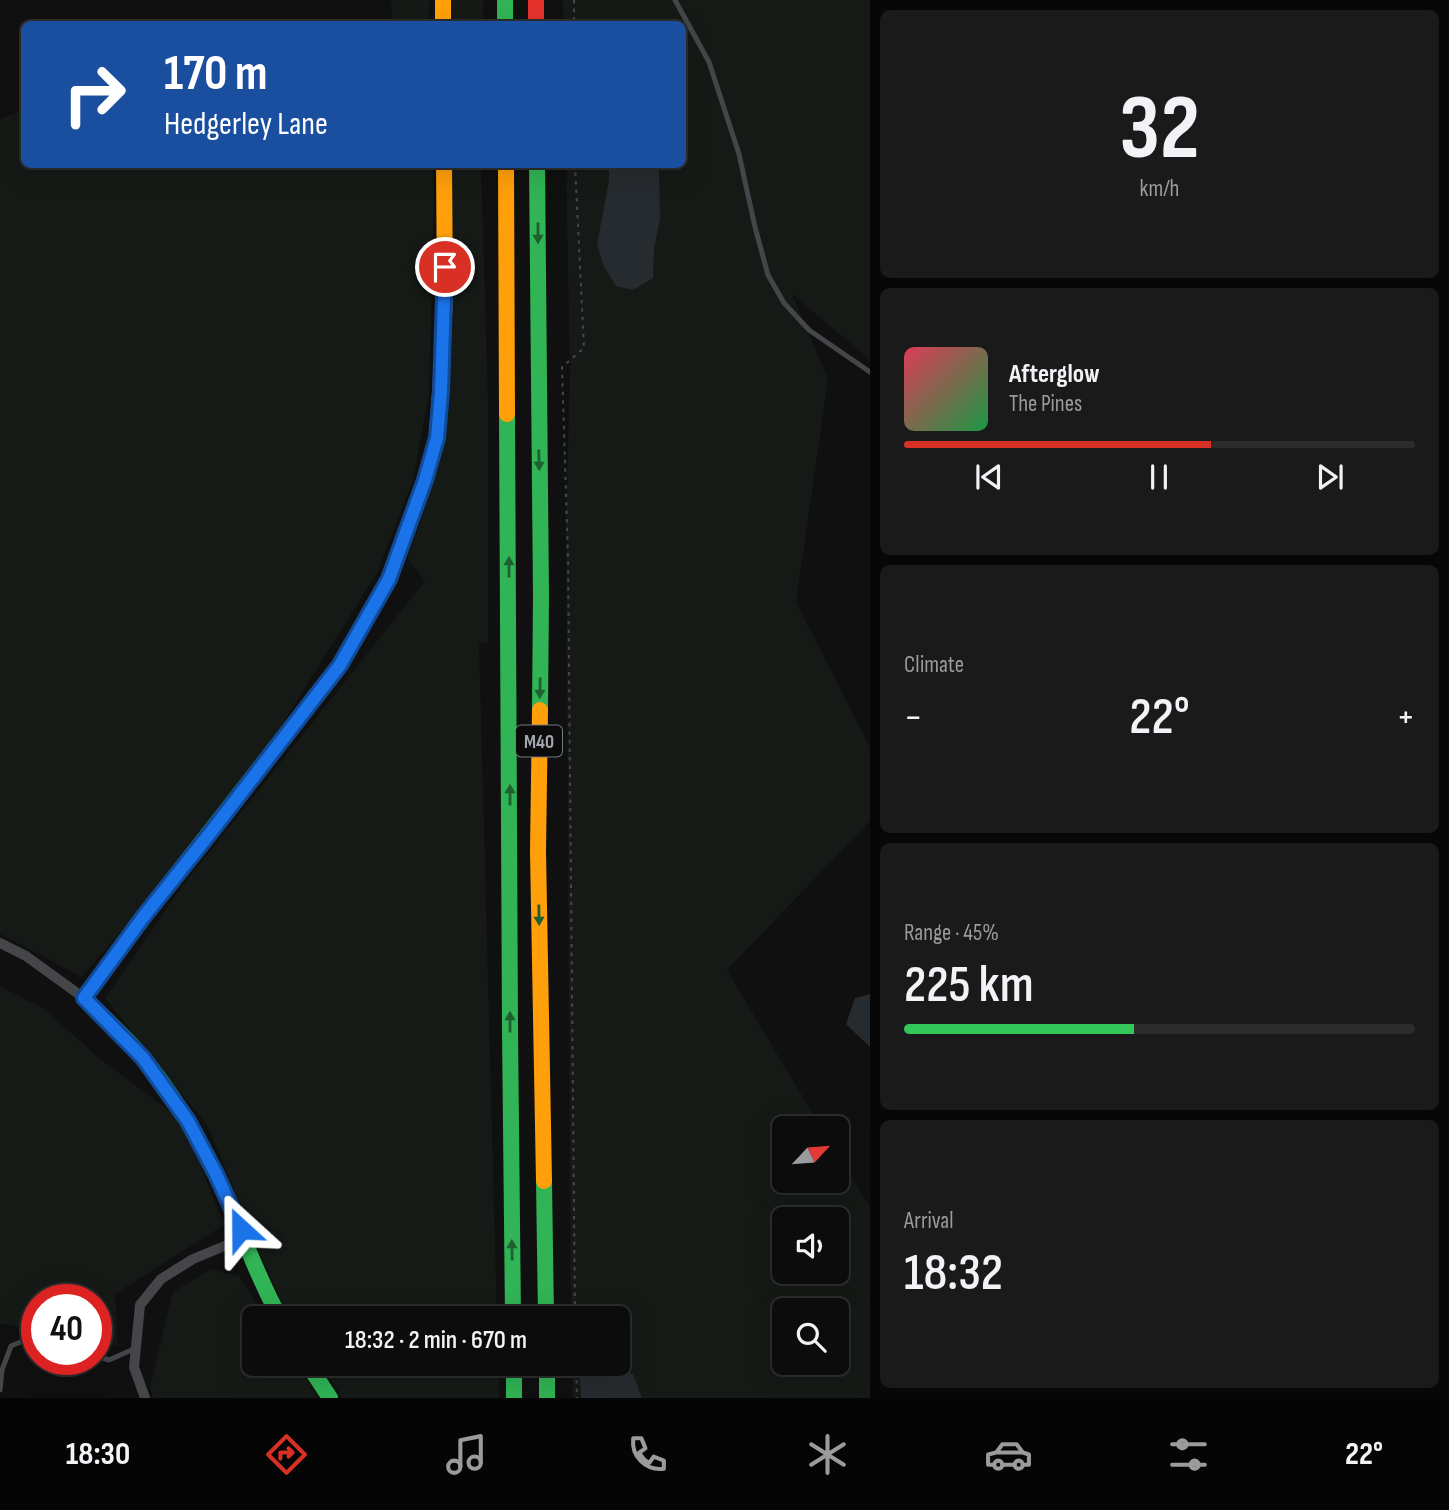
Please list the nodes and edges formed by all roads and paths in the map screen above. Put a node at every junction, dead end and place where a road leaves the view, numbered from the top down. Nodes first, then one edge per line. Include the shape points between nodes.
1 (443, 0) edge
2 (505, 0) edge
3 (536, 0) edge
4 (574, 0) edge
5 (675, 0) edge
6 (443, 21) edge
7 (505, 21) edge
8 (536, 21) edge
9 (574, 21) edge
10 (444, 168) edge
11 (506, 168) edge
12 (537, 168) edge
13 (575, 168) edge
14 (870, 372) edge
15 (0, 943) edge
16 (84, 998) junction
17 (244, 1238) junction
18 (273, 1306) edge
19 (513, 1306) edge
20 (546, 1306) edge
21 (575, 1306) edge
22 (21, 1342) edge
23 (136, 1348) junction
24 (112, 1359) edge
25 (316, 1376) edge
26 (514, 1376) edge
27 (547, 1376) edge
28 (576, 1376) edge
29 (0, 1390) edge
30 (145, 1398) edge
31 (330, 1398) edge
32 (514, 1398) edge
33 (547, 1398) edge
34 (577, 1398) edge

1 - 6 main road
2 - 7 main road
3 - 8 main road
4 - 9 path
5 - 14 lane via 709,62 768,275 784,303 809,330
10 - 16 main road via 445,293 437,438 389,579 340,665
19 -> 11 main road, M40
12 -> 20 main road, M40 via 538,851
13 - 21 path via 584,348 562,367
15 - 16 street
16 - 17 main road via 143,1058 188,1121
17 - 18 main road
17 - 23 street via 161,1279 140,1305
22 - 29 lane via 11,1346
23 - 24 lane
23 - 30 street via 134,1367
25 - 31 main road
26 - 32 main road
27 - 33 main road
28 - 34 path

